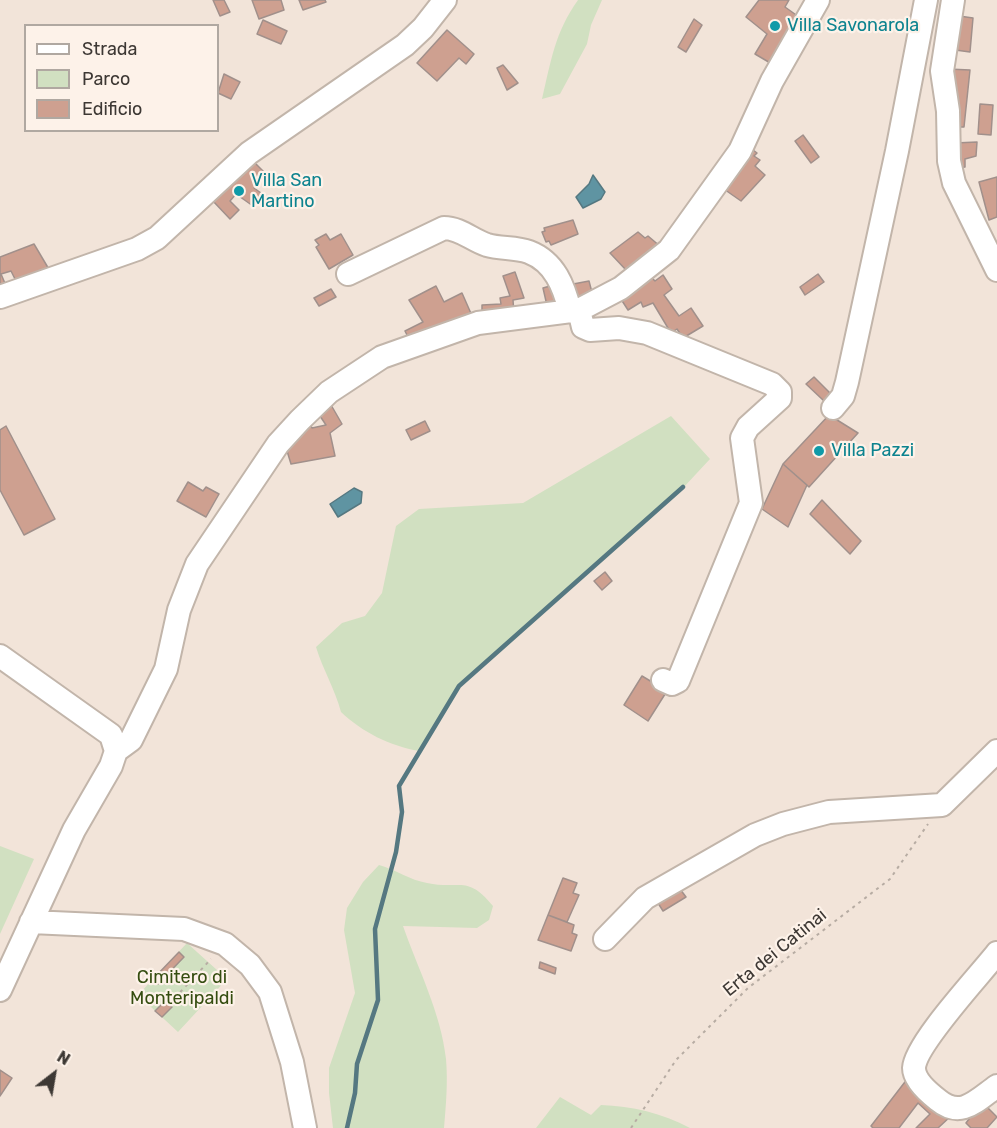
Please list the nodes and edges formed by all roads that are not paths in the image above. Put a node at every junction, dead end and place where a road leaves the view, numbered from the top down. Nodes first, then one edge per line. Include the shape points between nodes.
1 (445, 0) edge
2 (818, 0) edge
3 (926, 0) edge
4 (953, 0) edge
5 (996, 266) edge
6 (348, 274) dead end
7 (0, 297) edge
8 (574, 311) junction
9 (833, 408) dead end
10 (0, 656) edge
11 (663, 680) dead end
12 (116, 751) junction
13 (997, 751) edge
14 (31, 922) junction
15 (605, 939) dead end
16 (997, 953) edge
17 (0, 990) edge
18 (997, 1086) edge
19 (305, 1128) edge

1 - 7 street via 405,45 249,153 157,238 137,249
2 - 8 street via 772,81 740,151 697,215 669,250 621,288
3 - 9 street via 847,382 843,396
4 - 5 street via 942,71 950,161 954,183
6 - 8 street via 444,228 454,228 489,246 530,252 563,284
8 - 11 street via 583,327 590,330 619,328 647,333 772,384 780,392 780,398 741,438 749,510 678,681 672,684
8 - 12 street via 478,323 382,357 329,392 278,444 197,564 179,610 166,669 131,740
10 - 12 street via 111,735
12 - 14 street
13 - 15 street via 942,805 829,812 755,835 645,898
14 - 17 street
14 - 19 street via 184,929 225,944 250,965 270,992 292,1062
16 - 18 street via 927,1040 914,1065 921,1083 952,1110 963,1108

